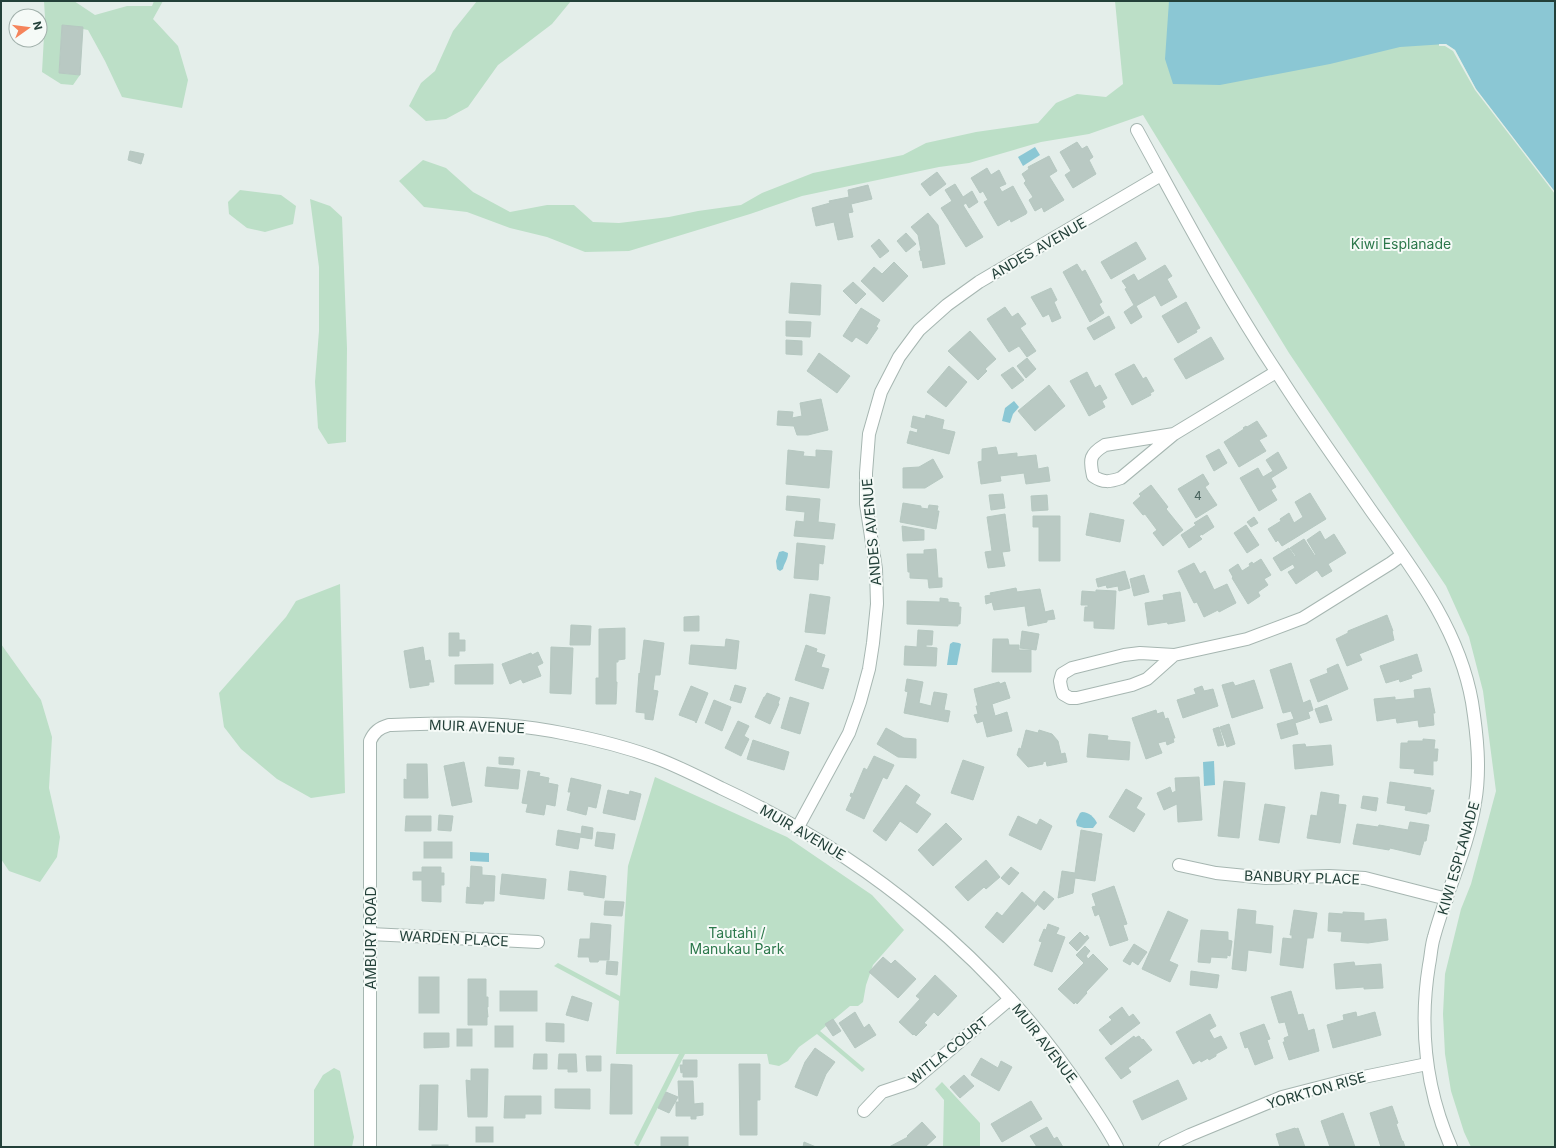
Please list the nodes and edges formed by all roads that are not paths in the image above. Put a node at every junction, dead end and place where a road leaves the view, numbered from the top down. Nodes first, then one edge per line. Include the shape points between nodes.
1 (1137, 130) dead end
2 (1161, 175) junction
3 (1276, 372) junction
4 (1174, 434) junction
5 (1402, 554) junction
6 (1174, 655) junction
7 (376, 732) joint
8 (798, 827) junction
9 (1178, 865) dead end
10 (1447, 899) junction
11 (370, 934) junction
12 (538, 942) dead end
13 (1010, 999) junction
14 (1427, 1064) junction
15 (864, 1111) dead end
16 (370, 1147) edge
17 (1117, 1147) edge
18 (1165, 1147) edge
19 (1451, 1147) edge

1 - 2 street, KIWI ESPLANADE
2 - 3 street, KIWI ESPLANADE
2 - 8 street, ANDES AVENUE via 979,282 947,305 919,330 899,357 881,392 869,434 866,504 876,569 876,604 869,669 849,733
3 - 4 street
3 - 5 street, KIWI ESPLANADE
4 - 4 street via 1121,478 1103,482 1093,476 1090,459 1096,450 1105,445
5 - 6 street via 1303,618 1247,639
5 - 10 street, KIWI ESPLANADE via 1432,599 1462,663 1477,737 1476,802
6 - 6 street via 1147,679 1132,685 1077,698 1063,694 1060,688 1062,674 1072,668 1124,655
7 - 8 street, MUIR AVENUE via 389,725 458,722 503,724 561,733 660,759 753,802
7 - 11 street, AMBURY ROAD via 370,741
8 - 13 street, MUIR AVENUE via 894,892 987,973
9 - 10 street, BANBURY PLACE via 1216,873 1266,878 1365,878
10 - 14 street, KIWI ESPLANADE via 1433,939 1427,980 1424,1022
11 - 12 street, WARDEN PLACE
11 - 16 street, AMBURY ROAD
13 - 15 street, WITLA COURT via 912,1082 882,1092
13 - 17 street, MUIR AVENUE via 1038,1030 1067,1069
14 - 18 street, YORKTON RISE via 1282,1097
14 - 19 street, KIWI ESPLANADE

